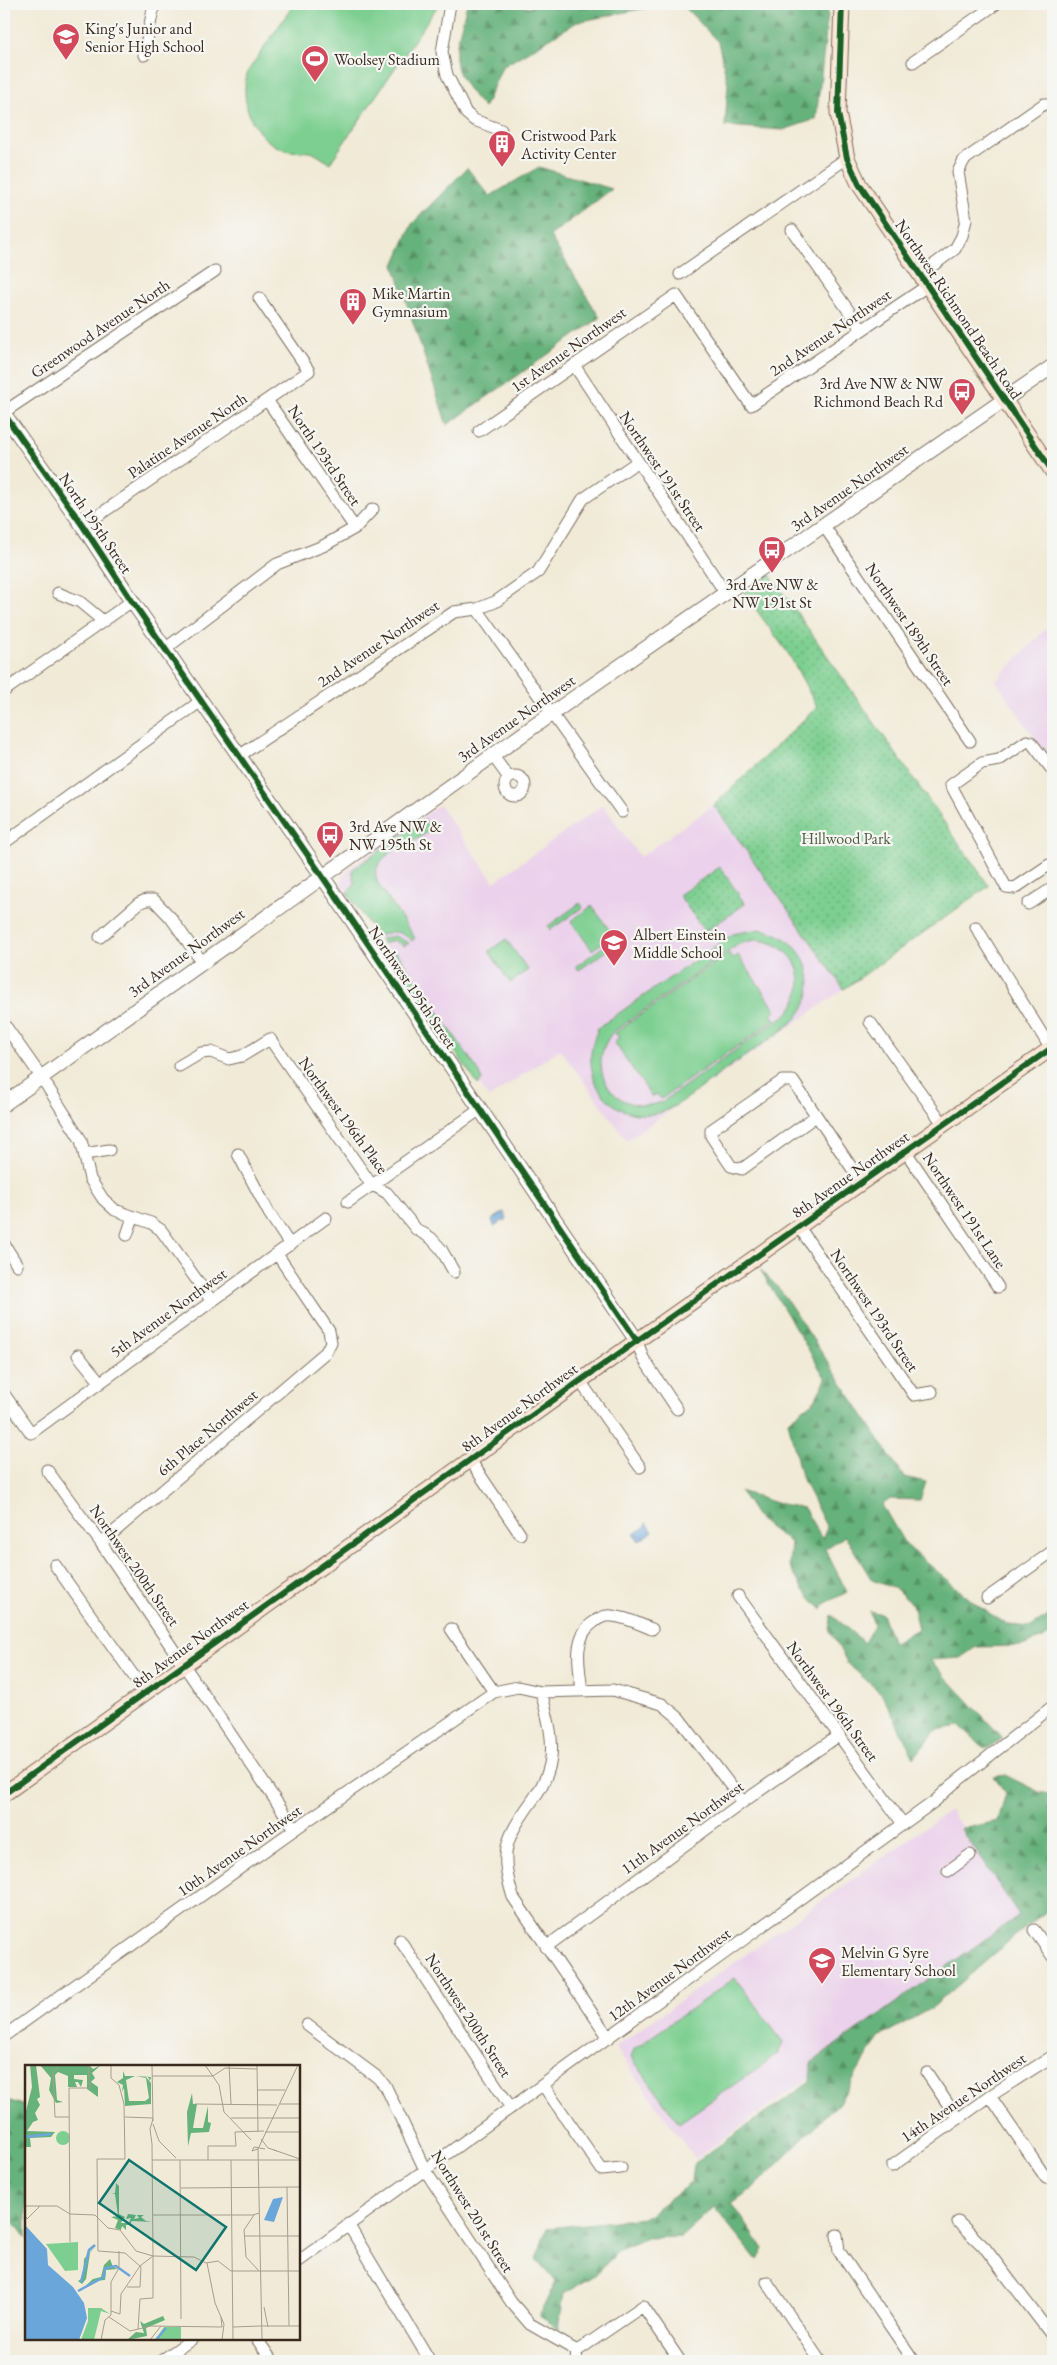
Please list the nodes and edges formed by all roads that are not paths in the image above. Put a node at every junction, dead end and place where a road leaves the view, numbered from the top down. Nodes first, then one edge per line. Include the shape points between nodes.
1 (154, 4) edge
2 (450, 4) edge
3 (842, 4) edge
4 (996, 4) edge
5 (144, 55) dead end
6 (913, 62) dead end
7 (1044, 104) dead end
8 (502, 130) dead end
9 (847, 158) junction
10 (792, 230) dead end
11 (215, 271) dead end
12 (680, 274) dead end
13 (923, 280) junction
14 (259, 298) dead end
15 (862, 330) junction
16 (574, 365) junction
17 (1053, 366) edge
18 (267, 400) junction
19 (1004, 400) junction
20 (751, 405) joint
21 (4, 413) edge
22 (479, 430) dead end
23 (637, 462) junction
24 (1053, 472) edge
25 (374, 509) dead end
26 (83, 526) junction
27 (824, 526) junction
28 (355, 528) junction
29 (58, 593) dead end
30 (726, 594) junction
31 (132, 601) junction
32 (477, 609) junction
33 (102, 621) junction
34 (165, 649) junction
35 (4, 691) edge
36 (201, 701) junction
37 (551, 714) junction
38 (970, 740) dead end
39 (239, 756) junction
40 (493, 756) junction
41 (1053, 771) edge
42 (509, 778) dead end
43 (622, 812) dead end
44 (4, 843) edge
45 (1053, 865) edge
46 (322, 875) junction
47 (1053, 888) edge
48 (1028, 904) dead end
49 (976, 928) dead end
50 (100, 938) dead end
51 (202, 962) junction
52 (870, 1022) dead end
53 (4, 1024) edge
54 (1052, 1048) edge
55 (179, 1066) dead end
56 (42, 1078) junction
57 (4, 1104) edge
58 (479, 1110) junction
59 (816, 1116) junction
60 (944, 1125) junction
61 (109, 1150) dead end
62 (906, 1152) junction
63 (85, 1154) junction
64 (238, 1154) dead end
65 (862, 1182) junction
66 (371, 1184) junction
67 (348, 1202) dead end
68 (133, 1217) junction
69 (326, 1218) dead end
70 (799, 1227) junction
71 (126, 1235) dead end
72 (4, 1244) edge
73 (290, 1245) junction
74 (277, 1254) junction
75 (17, 1265) dead end
76 (454, 1272) dead end
77 (998, 1287) dead end
78 (211, 1300) junction
79 (637, 1341) junction
80 (78, 1355) dead end
81 (580, 1381) junction
82 (100, 1382) junction
83 (932, 1392) dead end
84 (4, 1394) edge
85 (677, 1409) dead end
86 (470, 1460) junction
87 (640, 1467) dead end
88 (47, 1470) dead end
89 (520, 1534) dead end
90 (101, 1543) junction
91 (1053, 1551) edge
92 (55, 1565) dead end
93 (738, 1596) dead end
94 (987, 1598) dead end
95 (451, 1629) dead end
96 (652, 1629) dead end
97 (184, 1664) junction
98 (582, 1690) junction
99 (144, 1692) junction
100 (494, 1692) junction
101 (541, 1692) junction
102 (1053, 1706) edge
103 (838, 1736) junction
104 (4, 1794) edge
105 (743, 1802) junction
106 (903, 1824) junction
107 (295, 1829) junction
108 (970, 1855) dead end
109 (948, 1871) dead end
110 (1034, 1930) dead end
111 (400, 1940) dead end
112 (546, 1947) junction
113 (1053, 1957) edge
114 (307, 2025) dead end
115 (4, 2036) edge
116 (609, 2038) junction
117 (1053, 2056) edge
118 (927, 2073) dead end
119 (543, 2085) junction
120 (990, 2096) junction
121 (511, 2108) junction
122 (958, 2119) junction
123 (892, 2166) dead end
124 (621, 2168) dead end
125 (425, 2170) junction
126 (1046, 2178) dead end
127 (958, 2222) dead end
128 (348, 2224) junction
129 (837, 2235) dead end
130 (300, 2259) edge
131 (767, 2282) dead end
132 (1053, 2337) edge
133 (191, 2340) edge
134 (258, 2340) edge
135 (577, 2356) edge
136 (161, 2361) edge
137 (272, 2361) edge
138 (430, 2361) edge
139 (680, 2361) edge
140 (820, 2361) edge
141 (914, 2361) edge

1 - 5 street
2 - 8 street via 442,52 447,75 466,113 474,120
3 - 9 main road, Northwest Richmond Beach Road via 838,113
4 - 6 street
7 - 13 street via 964,160 958,172 966,212 962,236 955,249
9 - 12 street
9 - 13 main road, Northwest Richmond Beach Road via 859,184
10 - 15 street
11 - 21 street, Greenwood Avenue North
13 - 15 street, 2nd Avenue Northwest
13 - 19 main road, Northwest Richmond Beach Road
14 - 18 street, Palatine Avenue North via 309,371
15 - 20 street, 2nd Avenue Northwest
16 - 20 street, 1st Avenue Northwest via 676,295
16 - 22 street, 1st Avenue Northwest
16 - 23 street, Northwest 191st Street
17 - 19 street, 3rd Avenue Northwest
18 - 26 street, Palatine Avenue North
18 - 28 street, North 193rd Street
19 - 24 main road, Northwest Richmond Beach Road
19 - 27 street, 3rd Avenue Northwest
21 - 26 street, North 195th Street
23 - 30 street, Northwest 191st Street
23 - 32 street, 2nd Avenue Northwest via 583,499 538,572 495,602
25 - 28 street
26 - 31 street, North 195th Street
27 - 30 street, 3rd Avenue Northwest
27 - 38 street, Northwest 189th Street
28 - 34 street via 323,546 277,564
29 - 33 street via 80,602
30 - 37 street, 3rd Avenue Northwest
31 - 33 street
31 - 34 street, North 195th Street
32 - 37 street
32 - 39 street, 2nd Avenue Northwest via 454,612
33 - 35 street
34 - 36 street, Northwest 195th Street
36 - 39 street, Northwest 195th Street
36 - 44 street
37 - 40 street, 3rd Avenue Northwest
37 - 43 street
39 - 46 street, Northwest 195th Street
40 - 42 street
40 - 46 street, 3rd Avenue Northwest
41 - 45 street via 1027,741 999,760 982,763 951,785 1006,887 1015,888
46 - 51 street, 3rd Avenue Northwest
46 - 58 street, Northwest 195th Street
47 - 48 street
49 - 54 street
50 - 51 street via 139,903 154,900
51 - 56 street, 3rd Avenue Northwest
52 - 60 street
53 - 56 street
54 - 60 main road, 8th Avenue Northwest
55 - 66 street, Northwest 196th Place via 201,1053 211,1052 229,1059 242,1056 270,1039
56 - 57 street, 3rd Avenue Northwest
56 - 63 street via 81,1140
58 - 66 street
58 - 79 street, Northwest 195th Street
59 - 59 street via 793,1082 782,1081 711,1130 711,1136 731,1166 742,1169
59 - 65 street
60 - 62 main road, 8th Avenue Northwest
61 - 63 street
62 - 65 main road, 8th Avenue Northwest
62 - 77 street, Northwest 191st Lane
63 - 68 street via 90,1179 103,1199 115,1210
64 - 73 street via 268,1212
65 - 70 main road, 8th Avenue Northwest
66 - 67 street
66 - 76 street, Northwest 196th Place via 387,1193 416,1229 441,1249
68 - 71 street
68 - 78 street via 161,1230
69 - 73 street, 5th Avenue Northwest
70 - 79 main road, 8th Avenue Northwest
70 - 83 street, Northwest 193rd Street via 914,1395
72 - 75 street
73 - 74 street, 5th Avenue Northwest
74 - 78 street, 5th Avenue Northwest
74 - 90 street, 6th Place Northwest via 329,1331 331,1342 326,1352
78 - 82 street, 5th Avenue Northwest
79 - 81 main road, 8th Avenue Northwest
79 - 85 street, Northwest 195th Street via 644,1358
80 - 82 street
81 - 86 main road, 8th Avenue Northwest
81 - 87 street
82 - 84 street, 5th Avenue Northwest via 31,1433
86 - 89 street
86 - 97 main road, 8th Avenue Northwest
88 - 90 street, Northwest 200th Street
90 - 97 street, Northwest 200th Street
91 - 94 street
92 - 99 street
93 - 103 street, Northwest 196th Street
95 - 100 street
96 - 98 street via 610,1615 589,1625 580,1640 578,1661
97 - 99 main road, 8th Avenue Northwest
97 - 107 street, Northwest 200th Street
98 - 101 street
98 - 105 street via 613,1690 662,1704 679,1718
99 - 104 main road, 8th Avenue Northwest
100 - 101 street via 518,1687
100 - 107 street, 10th Avenue Northwest
101 - 112 street via 551,1739 550,1764 542,1786 506,1843 504,1862 513,1897
102 - 106 street, 12th Avenue Northwest
103 - 105 street, 11th Avenue Northwest
103 - 106 street, Northwest 196th Street
105 - 112 street, 11th Avenue Northwest
106 - 116 street, 12th Avenue Northwest
107 - 115 street, 10th Avenue Northwest
108 - 109 street
110 - 113 street
111 - 121 street, Northwest 200th Street
112 - 116 street
114 - 125 street, Northwest 201st Street via 386,2087
116 - 119 street, 12th Avenue Northwest
117 - 120 street, 14th Avenue Northwest
118 - 122 street
119 - 121 street, 12th Avenue Northwest
119 - 124 street via 602,2170
120 - 122 street, 14th Avenue Northwest
120 - 126 street
121 - 125 street, 12th Avenue Northwest
122 - 123 street, 14th Avenue Northwest
125 - 128 street, 12th Avenue Northwest
125 - 135 street, Northwest 201st Street via 511,2302 530,2324
127 - 132 street via 985,2248
128 - 130 street, 12th Avenue Northwest
128 - 138 street
129 - 141 street via 839,2251
131 - 140 street
133 - 136 street
134 - 137 street
135 - 139 street via 643,2306

